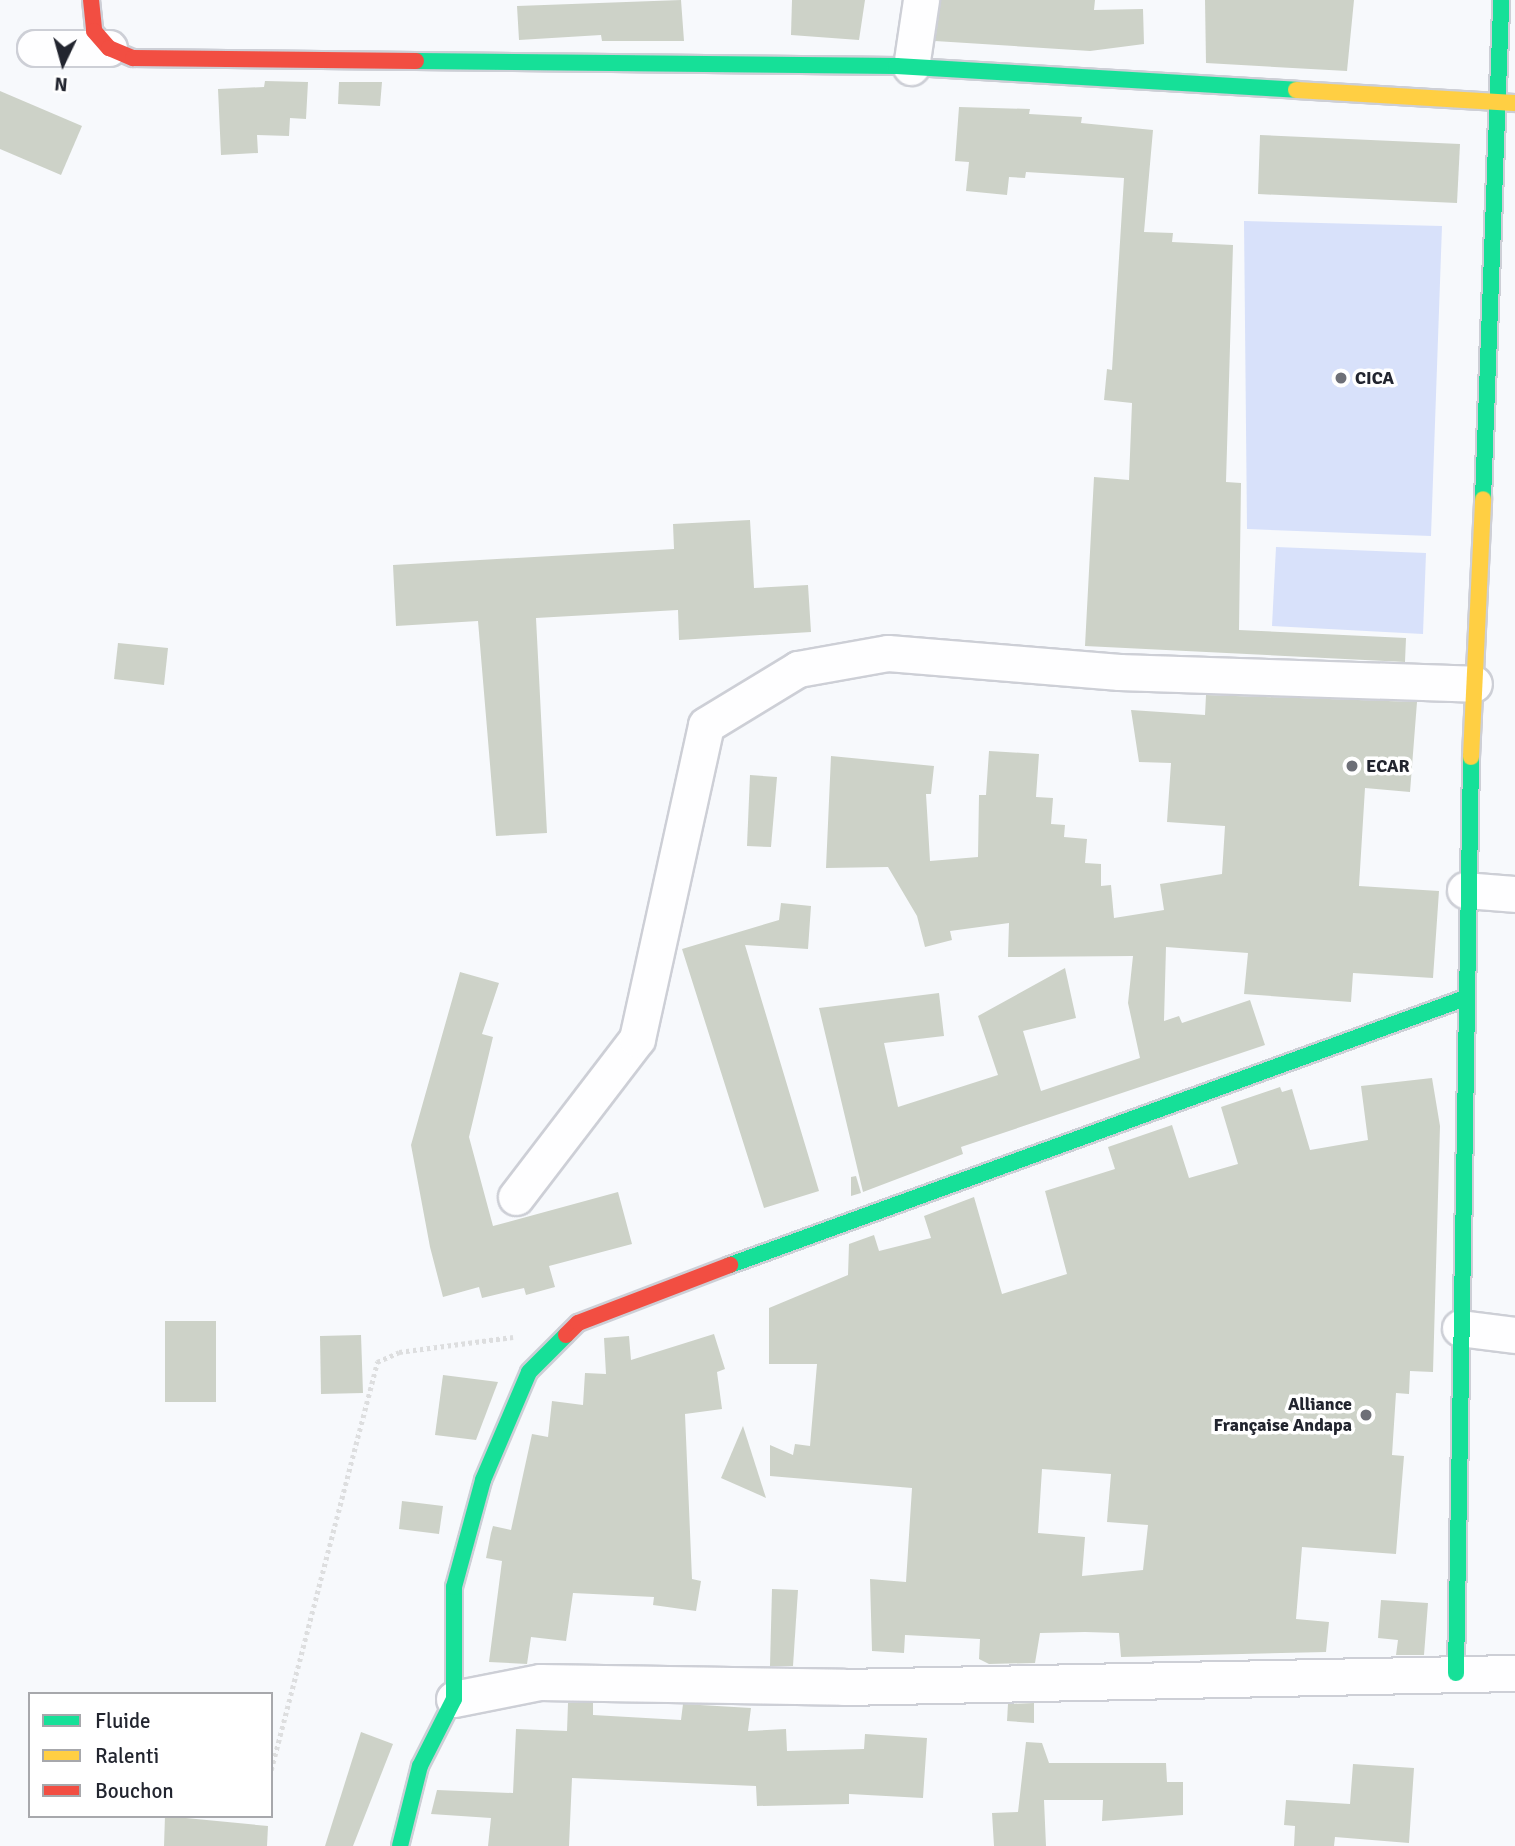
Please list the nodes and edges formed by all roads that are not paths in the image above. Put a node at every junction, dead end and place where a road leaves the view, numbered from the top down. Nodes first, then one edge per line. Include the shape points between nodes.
1 (91, 0) edge
2 (921, 0) edge
3 (1501, 0) edge
4 (35, 48) dead end
5 (109, 48) junction
6 (911, 67) junction
7 (1508, 103) edge
8 (1474, 684) junction
9 (1465, 890) junction
10 (1515, 894) edge
11 (1462, 999) junction
12 (516, 1197) dead end
13 (1460, 1328) junction
14 (1515, 1335) edge
15 (1456, 1673) junction
16 (1515, 1673) edge
17 (454, 1699) junction
18 (400, 1846) edge

1 - 5 street via 94,31
2 - 6 street
3 - 7 street
4 - 5 street
5 - 6 street via 133,58
6 - 7 street
7 - 8 street
8 - 9 street
8 - 12 street via 1119,672 888,653 798,670 706,725 637,1039
9 - 10 street
9 - 11 street
11 - 13 street
11 - 17 street via 1062,1140 578,1323 529,1372 483,1480 454,1587
13 - 14 street
13 - 15 street
15 - 16 street
15 - 17 street via 844,1687 540,1682
17 - 18 street via 420,1766

